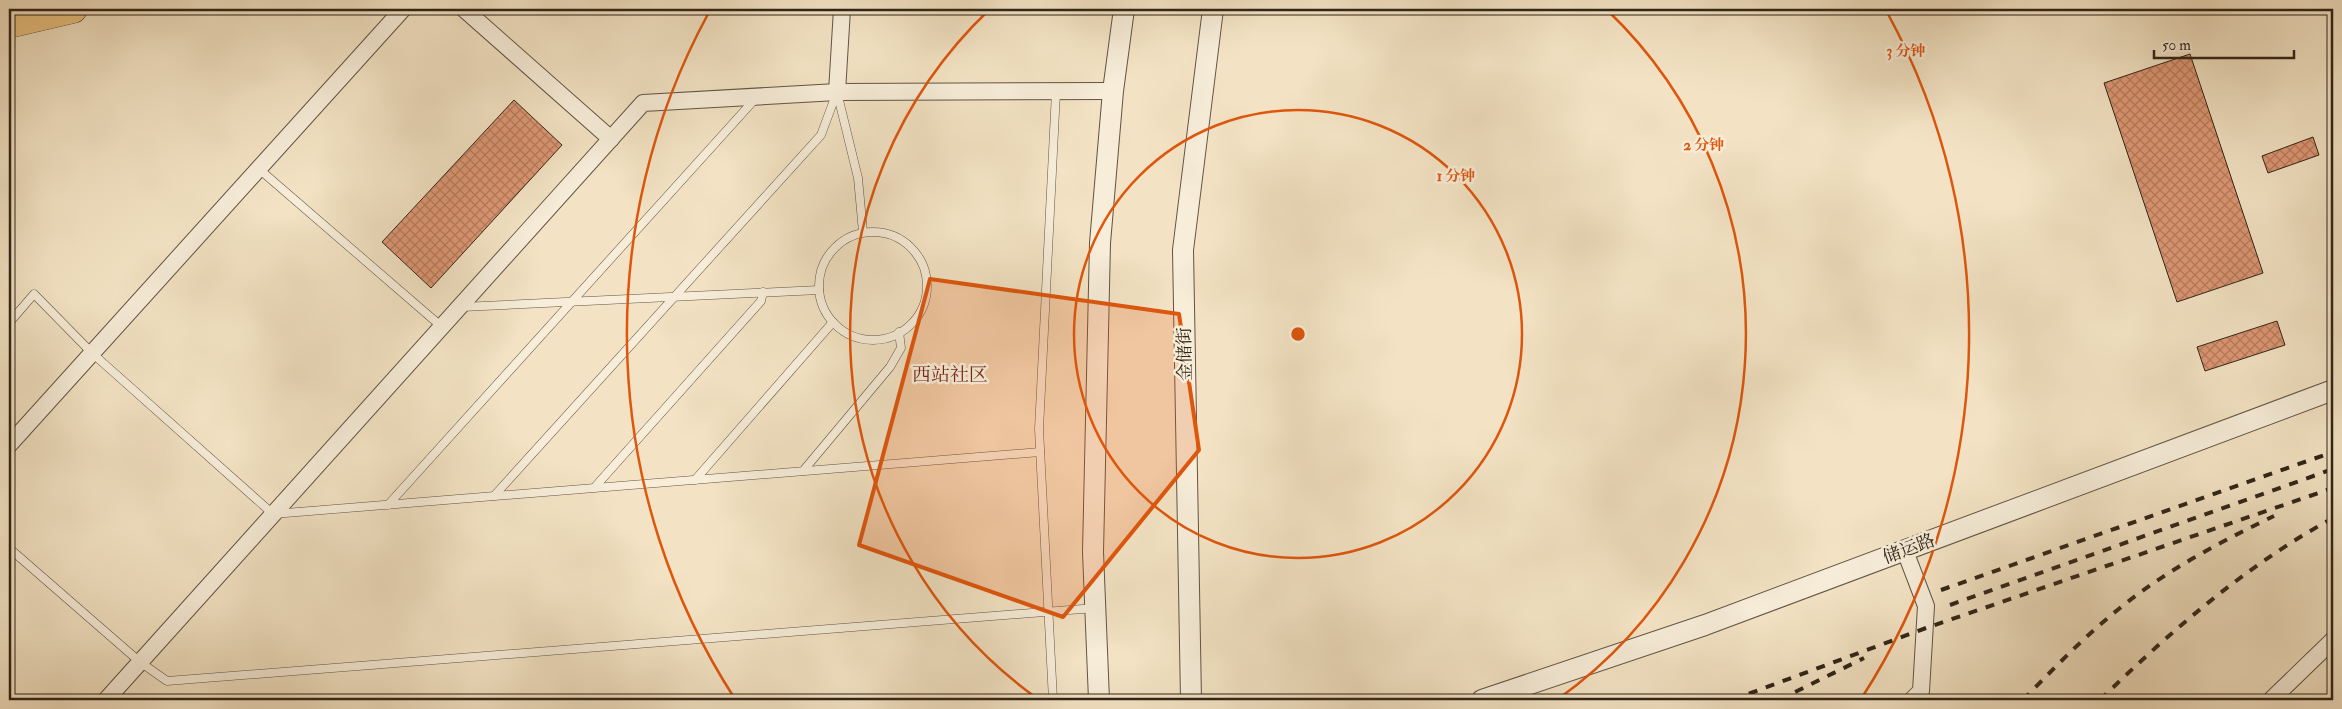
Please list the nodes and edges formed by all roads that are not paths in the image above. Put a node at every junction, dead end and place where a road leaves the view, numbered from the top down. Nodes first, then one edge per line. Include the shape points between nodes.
1 (73, 9) edge
2 (403, 9) edge
3 (464, 9) edge
4 (842, 9) edge
5 (1124, 9) edge
6 (1213, 9) edge
7 (9, 24) edge
8 (1113, 91) junction
9 (837, 92) junction
10 (1056, 92) junction
11 (757, 97) junction
12 (611, 139) junction
13 (259, 169) junction
14 (863, 232) junction
15 (819, 290) junction
16 (763, 292) junction
17 (674, 297) junction
18 (572, 302) junction
19 (460, 307) junction
20 (9, 322) edge
21 (833, 322) junction
22 (442, 327) junction
23 (899, 332) junction
24 (92, 353) junction
25 (2333, 390) edge
26 (9, 445) edge
27 (1040, 452) junction
28 (803, 471) junction
29 (695, 480) junction
30 (594, 488) junction
31 (494, 496) junction
32 (388, 505) junction
33 (273, 514) junction
34 (9, 548) edge
35 (1905, 551) junction
36 (1095, 608) junction
37 (1047, 612) junction
38 (2333, 640) edge
39 (140, 662) junction
40 (106, 700) edge
41 (1052, 700) edge
42 (1099, 700) edge
43 (1191, 700) edge
44 (1482, 700) edge
45 (1912, 700) edge
46 (2271, 700) edge

1 - 7 highway
2 - 13 street
3 - 12 street
4 - 9 street
5 - 8 street
6 - 43 street, 金储街 via 1183,250
8 - 10 street
8 - 36 street via 1100,243 1093,552
9 - 10 street
9 - 11 street
9 - 14 lane via 858,178
9 - 17 lane via 821,135
10 - 27 lane
11 - 12 street via 643,103
11 - 18 lane
12 - 19 street
13 - 22 lane
13 - 24 street
14 - 15 lane via 845,238 831,250 822,266
14 - 23 lane via 881,232 898,237 913,248 923,263 926,297 920,314
15 - 16 lane
15 - 21 lane via 821,302
16 - 17 lane
16 - 30 lane via 761,301
17 - 18 lane
17 - 31 lane
18 - 19 lane
18 - 32 lane
19 - 22 street
20 - 24 lane via 34,294
21 - 23 lane via 842,331 858,338 876,340
21 - 29 lane
22 - 33 street
23 - 28 lane via 901,348 890,367
24 - 26 street
24 - 33 lane
25 - 35 street, 储运路
27 - 28 lane
27 - 37 lane
28 - 29 lane
29 - 30 lane
30 - 31 lane
31 - 32 lane
32 - 33 lane
33 - 39 street
34 - 39 lane
35 - 44 street, 储运路 via 1704,625
35 - 45 street via 1926,606 1921,691
36 - 37 lane
36 - 42 street
37 - 39 lane via 166,681
37 - 41 lane
38 - 46 street
39 - 40 street

